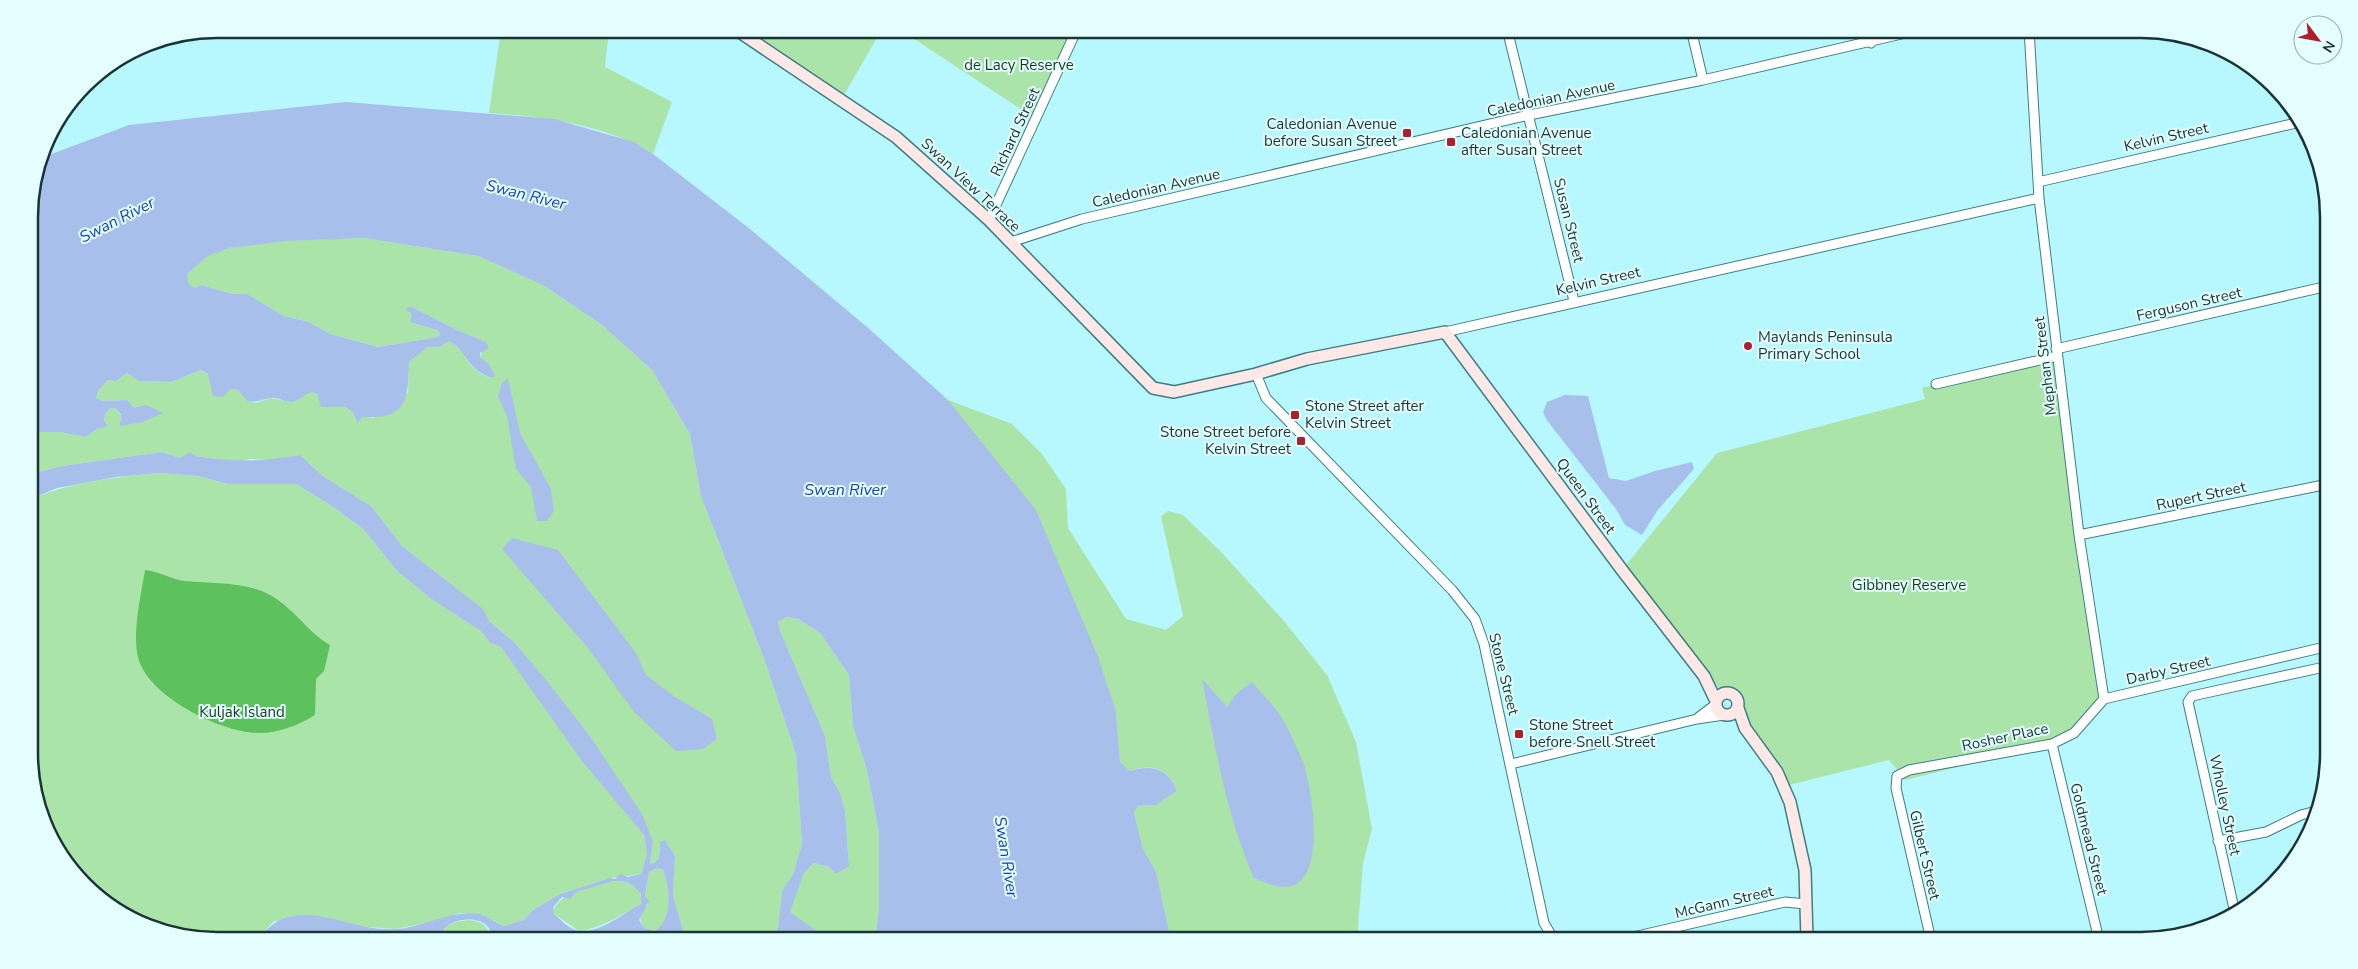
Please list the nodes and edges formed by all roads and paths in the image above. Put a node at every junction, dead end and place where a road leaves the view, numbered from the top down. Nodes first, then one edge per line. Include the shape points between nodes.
1 (748, 38) edge
2 (1073, 38) edge
3 (1510, 38) edge
4 (1693, 38) edge
5 (1869, 38) edge
6 (1889, 38) edge
7 (2030, 38) edge
8 (1870, 43) junction
9 (1703, 80) junction
10 (1529, 115) junction
11 (2295, 123) edge
12 (2038, 182) junction
13 (2039, 198) junction
14 (989, 220) junction
15 (1011, 242) junction
16 (2320, 288) edge
17 (1574, 301) junction
18 (1445, 332) junction
19 (2057, 352) junction
20 (1256, 374) junction
21 (1936, 384) dead end
22 (1163, 391) joint
23 (2320, 486) edge
24 (2079, 535) junction
25 (2320, 648) edge
26 (2238, 668) junction
27 (2320, 668) edge
28 (1704, 676) junction
29 (2240, 686) junction
30 (1725, 692) junction
31 (2104, 698) junction
32 (2188, 702) joint
33 (1715, 703) junction
34 (1730, 712) junction
35 (1696, 719) junction
36 (2052, 744) junction
37 (1511, 764) junction
38 (1897, 776) joint
39 (2310, 813) edge
40 (2218, 841) junction
41 (1806, 904) junction
42 (2233, 906) edge
43 (1549, 932) edge
44 (1655, 932) edge
45 (1807, 932) edge
46 (1929, 932) edge
47 (2097, 932) edge

1 - 14 street, Swan View Terrace via 896,137
2 - 14 street, Richard Street
3 - 10 street, Susan Street
4 - 9 street
5 - 8 street
6 - 8 street, Caledonian Avenue
7 - 12 street, Mephan Street
8 - 9 street, Caledonian Avenue
9 - 10 street, Caledonian Avenue
10 - 15 street, Caledonian Avenue via 1082,219
10 - 17 street, Susan Street
11 - 12 street, Kelvin Street
12 - 13 street, Mephan Street
13 - 17 street, Kelvin Street
13 - 19 street, Mephan Street
14 - 15 street, Swan View Terrace
15 - 22 street, Swan View Terrace via 1147,383
16 - 19 street, Ferguson Street
17 - 18 street, Kelvin Street
18 - 20 street, Kelvin Street via 1307,359
18 - 28 street, Queen Street
19 - 21 street, Ferguson Street
19 - 24 street, Mephan Street
20 - 22 street, Kelvin Street via 1174,392
20 - 37 street, Stone Street via 1266,398 1452,590 1475,619 1484,644
23 - 24 street, Rupert Street
24 - 31 street, Mephan Street
25 - 26 street, Darby Street
26 - 29 street
26 - 31 street, Darby Street
27 - 29 street, Darby Street
28 - 30 street, Queen Street
28 - 33 street, Queen Street
29 - 32 street, Darby Street via 2192,696
30 - 33 street
30 - 34 street, Queen Street via 1736,696
31 - 36 street, Rosher Place via 2074,733
32 - 40 street, Wholley Street
33 - 34 street, Queen Street via 1720,713
33 - 35 street
34 - 35 street
34 - 41 street via 1777,772 1788,794 1804,864
35 - 37 street
36 - 38 street, Rosher Place via 1909,770
36 - 47 street, Goldmead Street
37 - 43 street, Stone Street via 1544,923
38 - 46 street, Gilbert Street via 1896,788
39 - 40 street via 2266,832
40 - 42 street, Wholley Street
41 - 44 street, McGann Street via 1785,902
41 - 45 street

